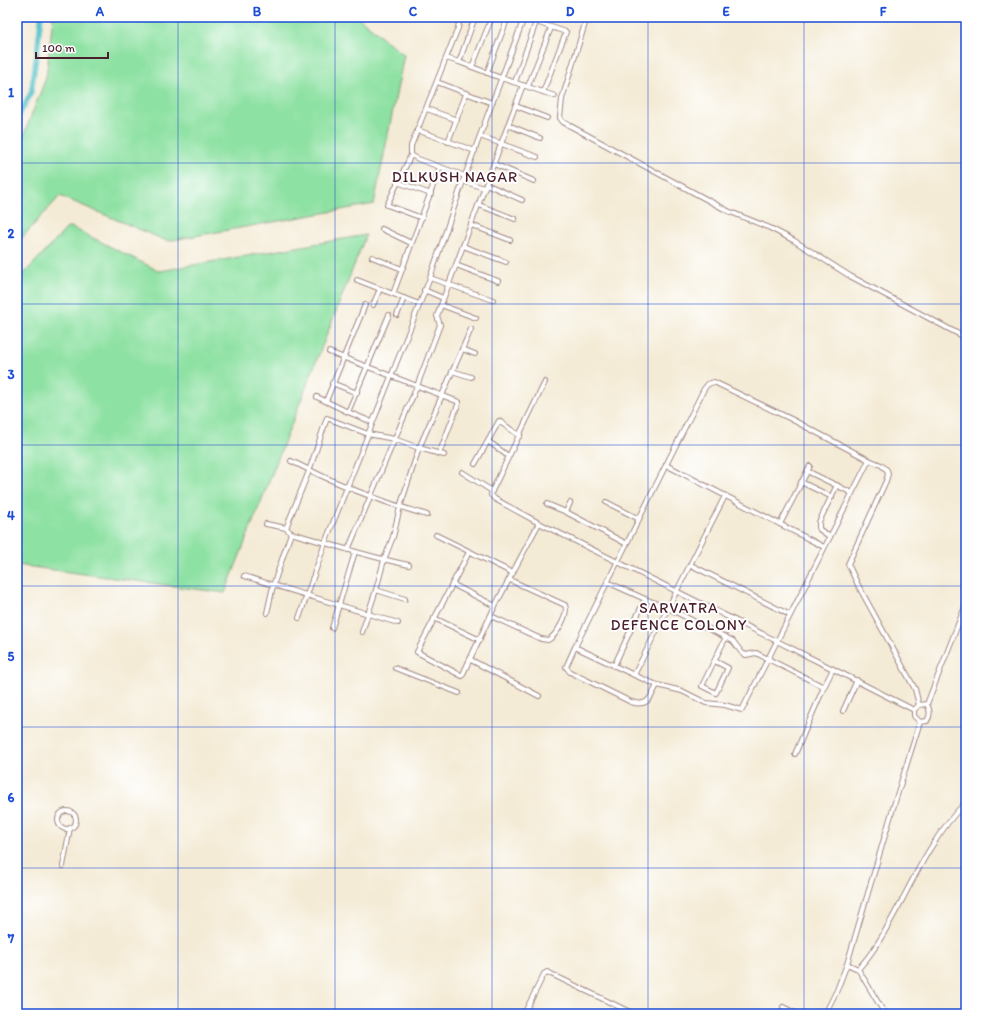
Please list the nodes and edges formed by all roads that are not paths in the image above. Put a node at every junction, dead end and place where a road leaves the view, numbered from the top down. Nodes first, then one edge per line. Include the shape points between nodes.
1 (460, 17) edge
2 (475, 17) edge
3 (492, 17) edge
4 (508, 17) edge
5 (588, 17) edge
6 (522, 18) edge
7 (536, 22) junction
8 (551, 28) junction
9 (446, 58) junction
10 (459, 62) junction
11 (472, 67) junction
12 (487, 73) junction
13 (501, 78) junction
14 (437, 82) junction
15 (515, 82) junction
16 (523, 85) junction
17 (528, 86) junction
18 (543, 92) junction
19 (466, 94) junction
20 (555, 96) dead end
21 (492, 103) junction
22 (516, 106) junction
23 (427, 109) junction
24 (547, 118) dead end
25 (457, 120) junction
26 (508, 125) junction
27 (417, 130) junction
28 (480, 136) junction
29 (540, 138) dead end
30 (448, 142) junction
31 (502, 143) junction
32 (475, 151) junction
33 (411, 155) junction
34 (537, 157) dead end
35 (494, 164) junction
36 (440, 167) junction
37 (465, 176) junction
38 (463, 181) junction
39 (534, 181) dead end
40 (397, 182) junction
41 (485, 186) junction
42 (431, 194) junction
43 (522, 200) dead end
44 (479, 205) junction
45 (422, 218) junction
46 (515, 219) dead end
47 (471, 225) junction
48 (382, 229) dead end
49 (510, 240) dead end
50 (411, 243) junction
51 (463, 246) junction
52 (372, 257) dead end
53 (506, 262) dead end
54 (456, 265) junction
55 (402, 269) junction
56 (430, 278) junction
57 (357, 280) dead end
58 (498, 281) dead end
59 (448, 285) junction
60 (380, 289) junction
61 (424, 290) junction
62 (394, 294) junction
63 (404, 298) junction
64 (443, 298) junction
65 (492, 300) dead end
66 (419, 304) junction
67 (365, 305) dead end
68 (373, 305) dead end
69 (441, 305) junction
70 (389, 315) dead end
71 (397, 315) dead end
72 (476, 318) dead end
73 (471, 329) dead end
74 (966, 338) edge
75 (462, 349) junction
76 (329, 352) dead end
77 (475, 354) dead end
78 (343, 358) junction
79 (367, 366) junction
80 (452, 371) junction
81 (390, 376) junction
82 (471, 377) dead end
83 (545, 382) dead end
84 (332, 383) junction
85 (418, 386) junction
86 (357, 393) junction
87 (442, 395) junction
88 (318, 397) dead end
89 (326, 400) junction
90 (348, 412) junction
91 (372, 422) junction
92 (368, 434) junction
93 (520, 436) junction
94 (394, 439) junction
95 (488, 441) junction
96 (419, 448) junction
97 (508, 456) junction
98 (869, 460) junction
99 (291, 462) dead end
100 (475, 464) dead end
101 (666, 465) junction
102 (810, 466) dead end
103 (309, 470) junction
104 (807, 471) junction
105 (462, 472) dead end
106 (801, 482) junction
107 (837, 485) junction
108 (347, 486) junction
109 (492, 491) junction
110 (852, 493) junction
111 (370, 496) junction
112 (725, 496) junction
113 (832, 497) junction
114 (606, 502) dead end
115 (570, 503) dead end
116 (547, 504) dead end
117 (400, 507) junction
118 (566, 512) junction
119 (427, 515) dead end
120 (639, 519) junction
121 (539, 523) junction
122 (266, 524) dead end
123 (780, 524) junction
124 (286, 528) junction
125 (291, 533) junction
126 (436, 535) dead end
127 (830, 537) junction
128 (325, 543) junction
129 (627, 544) junction
130 (824, 547) junction
131 (348, 550) junction
132 (355, 552) junction
133 (469, 552) junction
134 (384, 560) junction
135 (618, 562) junction
136 (691, 564) junction
137 (409, 565) dead end
138 (513, 573) junction
139 (244, 576) dead end
140 (510, 580) junction
141 (607, 582) junction
142 (452, 584) junction
143 (273, 586) junction
144 (376, 590) junction
145 (676, 591) junction
146 (306, 595) junction
147 (405, 599) dead end
148 (645, 600) junction
149 (966, 604) edge
150 (338, 606) junction
151 (495, 606) junction
152 (668, 608) junction
153 (267, 613) dead end
154 (368, 614) junction
155 (790, 615) junction
156 (491, 616) junction
157 (299, 618) dead end
158 (434, 618) junction
159 (398, 624) dead end
160 (332, 628) dead end
161 (362, 632) dead end
162 (726, 637) junction
163 (480, 640) junction
164 (777, 642) junction
165 (574, 646) junction
166 (767, 659) junction
167 (471, 660) junction
168 (715, 661) junction
169 (614, 666) junction
170 (395, 668) dead end
171 (833, 668) junction
172 (634, 675) junction
173 (857, 680) junction
174 (657, 685) junction
175 (824, 687) junction
176 (459, 693) dead end
177 (540, 696) dead end
178 (927, 704) junction
179 (919, 705) junction
180 (914, 710) junction
181 (843, 711) dead end
182 (920, 722) junction
183 (795, 754) dead end
184 (966, 802) edge
185 (70, 828) junction
186 (63, 866) dead end
187 (847, 964) junction
188 (858, 969) junction
189 (783, 1007) dead end
190 (524, 1014) edge
191 (634, 1014) edge
192 (797, 1014) edge
193 (825, 1014) edge
194 (885, 1014) edge

1 - 9 street
2 - 10 street
3 - 11 street
4 - 12 street
5 - 74 street via 562,99 560,118 563,122 728,211 793,240 850,276
6 - 7 street
6 - 13 street
7 - 8 street
7 - 15 street
8 - 17 street
8 - 18 street via 566,32
9 - 10 street
9 - 14 street
10 - 11 street
11 - 12 street
12 - 13 street
13 - 15 street
13 - 21 street
14 - 19 street
14 - 23 street
15 - 16 street
16 - 17 street
16 - 22 street
17 - 18 street
18 - 20 street
19 - 21 street
19 - 25 street
21 - 28 street
22 - 24 street
22 - 26 street
23 - 25 street
23 - 27 street
25 - 30 street
26 - 29 street
26 - 31 street
27 - 30 street
27 - 33 street via 411,146
28 - 31 street
28 - 32 street
30 - 32 street
31 - 34 street
31 - 35 street
32 - 37 street
33 - 36 street
33 - 40 street
35 - 39 street
35 - 41 street
36 - 37 street
36 - 42 street
37 - 38 street
38 - 41 street
38 - 56 street
40 - 42 street
40 - 45 street via 387,205
41 - 43 street
41 - 44 street
42 - 45 street
44 - 46 street
44 - 47 street
45 - 50 street
47 - 49 street
47 - 51 street
48 - 50 street
50 - 55 street
51 - 53 street
51 - 54 street
52 - 55 street
54 - 58 street
54 - 59 street
55 - 62 street
56 - 59 street
56 - 61 street
57 - 60 street
59 - 64 street
59 - 65 street
60 - 62 street
60 - 68 street
61 - 64 street
61 - 66 street
62 - 63 street
63 - 66 street
63 - 71 street
64 - 69 street
66 - 81 street
67 - 78 street
69 - 72 street
69 - 85 street via 437,316 440,325
70 - 79 street
73 - 75 street
75 - 77 street
75 - 80 street
76 - 78 street
78 - 79 street
78 - 84 street
79 - 81 street
79 - 86 street
80 - 82 street
80 - 87 street
81 - 85 street
81 - 91 street
83 - 93 street
84 - 86 street
84 - 89 street
85 - 87 street
85 - 94 street
86 - 90 street
87 - 96 street
87 - 96 street via 459,402 441,454
88 - 89 street
89 - 90 street
90 - 91 street
91 - 92 street
92 - 94 street
92 - 103 street via 327,418
92 - 108 street
93 - 95 street via 499,421
93 - 97 street
94 - 96 street
94 - 111 street
95 - 97 street
95 - 100 street
96 - 117 street
97 - 109 street
98 - 101 street via 714,382 704,389
98 - 110 street
98 - 179 street via 885,467 888,474 848,564 849,569 915,689
99 - 103 street
101 - 112 street
101 - 120 street
102 - 104 street
103 - 108 street
103 - 124 street
104 - 106 street
104 - 107 street
105 - 109 street
106 - 113 street
106 - 123 street
107 - 110 street
107 - 113 street
108 - 111 street
108 - 128 street
109 - 121 street via 491,495 495,499
110 - 127 street
111 - 117 street
111 - 131 street
112 - 123 street
112 - 136 street
113 - 127 street via 818,526
114 - 120 street
115 - 118 street
116 - 118 street
117 - 119 street
117 - 134 street
118 - 129 street
120 - 129 street
121 - 135 street
121 - 138 street
122 - 124 street
123 - 130 street
124 - 125 street
125 - 128 street
125 - 143 street
126 - 133 street
127 - 130 street
128 - 131 street
128 - 146 street
129 - 135 street
130 - 155 street
131 - 132 street
132 - 134 street
132 - 150 street
133 - 138 street
133 - 142 street
134 - 137 street
134 - 144 street
135 - 141 street
135 - 145 street
136 - 145 street
136 - 155 street
138 - 140 street
139 - 143 street
140 - 151 street
140 - 156 street via 565,605 566,614 556,633 548,640 541,639
141 - 148 street
141 - 165 street
142 - 151 street
142 - 158 street
143 - 146 street
143 - 153 street
144 - 147 street
144 - 154 street
145 - 152 street
145 - 164 street
146 - 150 street
146 - 157 street
148 - 152 street
148 - 169 street
149 - 178 street
150 - 154 street
150 - 160 street
151 - 156 street
152 - 162 street
152 - 172 street
154 - 159 street
154 - 161 street
155 - 164 street
156 - 163 street
158 - 163 street
158 - 167 street via 416,652 462,676
162 - 166 street via 733,641 742,653 756,653
162 - 168 street
163 - 167 street
164 - 166 street
164 - 171 street
165 - 169 street
165 - 174 street via 567,670 631,702 646,703
166 - 174 street via 742,710 706,703 682,691
166 - 175 street
167 - 177 street
168 - 168 street via 702,686 716,693 728,668
169 - 172 street
170 - 176 street
171 - 173 street
171 - 175 street
172 - 174 street
173 - 180 street
173 - 181 street
175 - 183 street
178 - 179 street
178 - 182 street via 930,716 927,721
179 - 180 street
180 - 182 street via 914,716
182 - 187 street
184 - 188 street via 953,815 930,850 886,932
185 - 185 street via 64,828 59,824 58,818 63,812 71,812 74,816 75,822
185 - 186 street
187 - 188 street
187 - 193 street
188 - 194 street
189 - 192 street
190 - 191 street via 547,972

